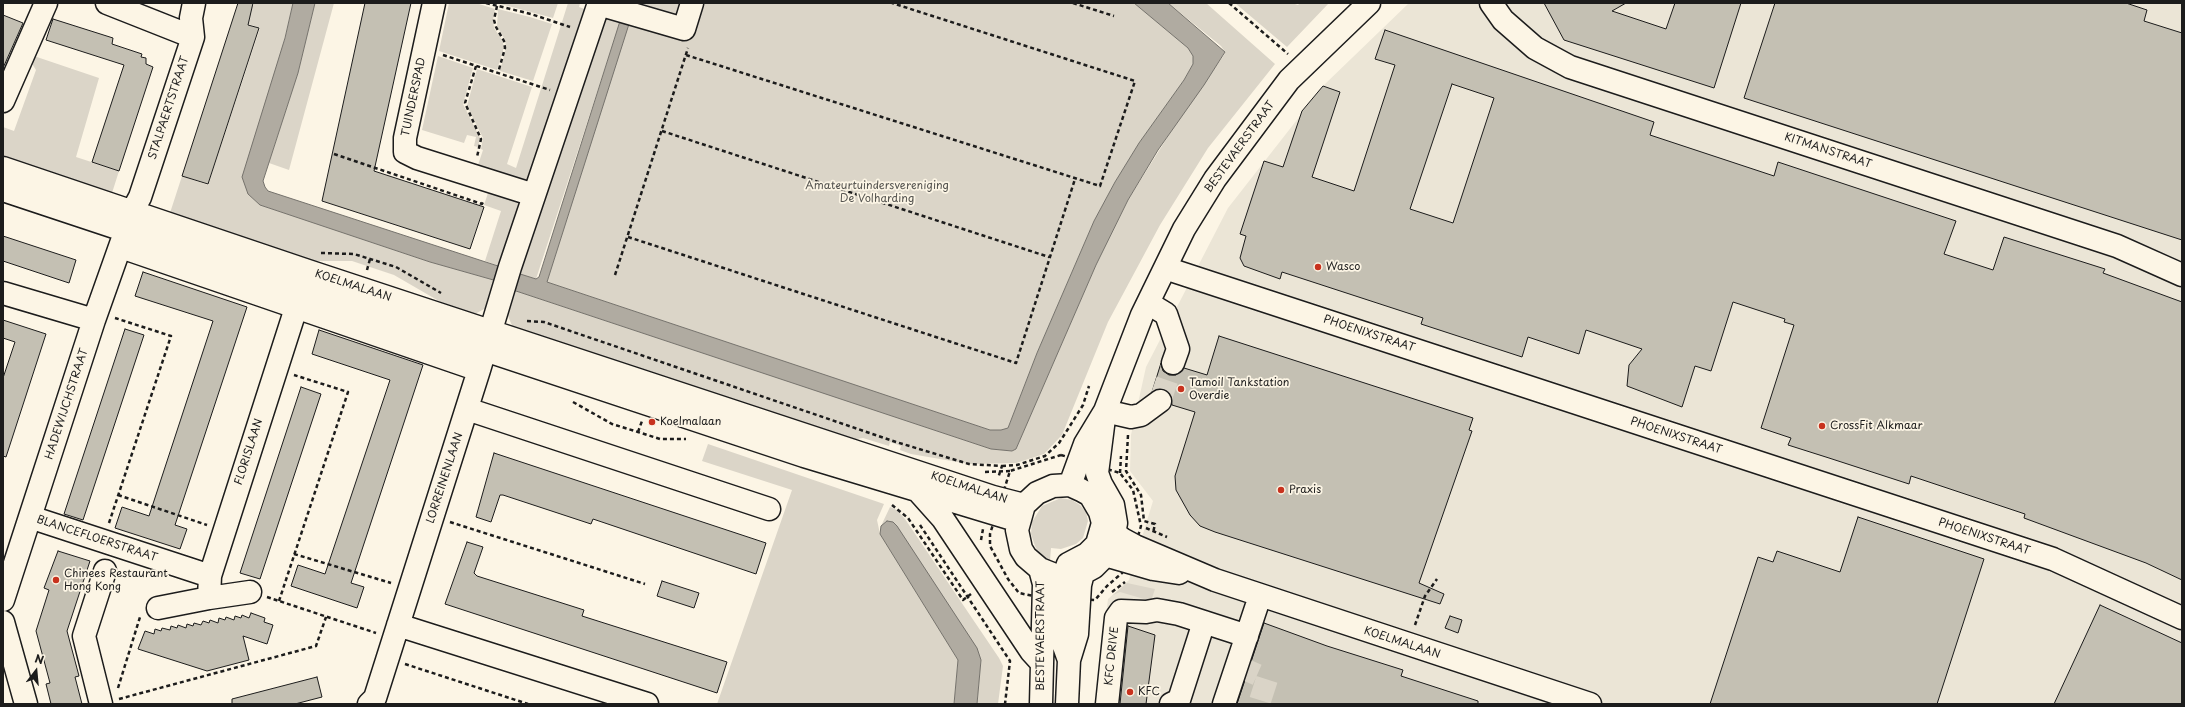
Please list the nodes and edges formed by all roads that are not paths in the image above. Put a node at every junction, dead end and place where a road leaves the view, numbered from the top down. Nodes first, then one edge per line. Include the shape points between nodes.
1 (46, 3) edge
2 (107, 3) edge
3 (194, 3) edge
4 (434, 3) edge
5 (692, 3) edge
6 (1491, 3) edge
7 (599, 4) edge
8 (1360, 6) edge
9 (193, 36) junction
10 (3, 101) edge
11 (3, 168) edge
12 (3, 190) edge
13 (534, 195) junction
14 (127, 229) junction
15 (1165, 268) junction
16 (2182, 275) edge
17 (3, 293) edge
18 (1148, 302) junction
19 (296, 308) junction
20 (96, 316) junction
21 (485, 350) junction
22 (1173, 363) tunnel mouth
23 (1160, 401) tunnel mouth
24 (467, 409) junction
25 (1105, 411) junction
26 (1093, 470) junction
27 (1070, 485) junction
28 (918, 491) junction
29 (999, 506) junction
30 (768, 509) dead end
31 (1021, 513) junction
32 (30, 517) junction
33 (1109, 528) junction
34 (1105, 555) junction
35 (1040, 569) junction
36 (105, 571) dead end
37 (1073, 575) junction
38 (210, 576) junction
39 (1215, 580) junction
40 (250, 592) road end
41 (1260, 596) junction
42 (209, 598) junction
43 (1069, 599) junction
44 (3, 600) edge
45 (158, 608) road end
46 (1151, 611) junction
47 (2182, 618) edge
48 (3, 622) edge
49 (1204, 622) junction
50 (1247, 636) junction
51 (393, 641) junction
52 (1041, 662) junction
53 (1175, 702) edge
54 (26, 704) edge
55 (101, 704) edge
56 (369, 704) edge
57 (648, 704) edge
58 (1041, 704) edge
59 (1066, 704) edge
60 (1101, 704) edge
61 (1107, 704) edge
62 (1224, 704) edge
63 (1590, 704) edge

1 - 10 street
2 - 9 street
3 - 9 street, STALPAERTSTRAAT via 190,18
4 - 13 street, TUINDERSPAD via 404,148 410,155
5 - 7 street via 684,29
6 - 16 street, KITMANSTRAAT via 1504,20 1535,48 1570,67 2118,246
7 - 13 street
8 - 15 street, BESTEVAERSTRAAT via 1302,66 1215,179 1184,228
9 - 14 street, STALPAERTSTRAAT
11 - 14 street, KOELMALAAN
12 - 14 street, KOELMALAAN
13 - 21 street
14 - 19 street, KOELMALAAN
14 - 20 street, HADEWIJCHSTRAAT
14 - 21 street, KOELMALAAN via 308,271
15 - 18 street, BESTEVAERSTRAAT
15 - 47 street, PHOENIXSTRAAT via 2053,559
17 - 20 street
18 - 22 street via 1166,314 1178,349
18 - 25 street, BESTEVAERSTRAAT
19 - 21 street, KOELMALAAN
19 - 38 street, FLORISLAAN
20 - 32 street, HADEWIJCHSTRAAT
21 - 24 street, LORREINENLAAN
21 - 28 street, KOELMALAAN
21 - 29 street, KOELMALAAN
23 - 25 street via 1141,414 1131,417
24 - 30 street
24 - 51 street, LORREINENLAAN
25 - 26 street, BESTEVAERSTRAAT via 1086,444
26 - 27 street, BESTEVAERSTRAAT
26 - 33 street via 1113,505 1116,523
27 - 31 street via 1044,489 1037,493
27 - 33 street via 1090,496
28 - 29 street, KOELMALAAN
28 - 52 street via 946,524
29 - 31 street, KOELMALAAN
31 - 35 street via 1017,530 1021,549
32 - 38 street, BLANCEFLOERSTRAAT
32 - 44 street, HADEWIJCHSTRAAT
33 - 34 street
33 - 37 street via 1093,549 1068,564
33 - 39 street, KOELMALAAN via 1135,546
34 - 37 street via 1094,567
34 - 39 street, KOELMALAAN via 1153,569
35 - 37 street via 1055,575
35 - 43 street, BESTEVAERSTRAAT via 1044,584
36 - 55 street via 84,636
37 - 43 street, BESTEVAERSTRAAT
38 - 42 street, FLORISLAAN
39 - 41 street, KOELMALAAN
40 - 42 street
41 - 50 street
41 - 63 street, KOELMALAAN
42 - 45 street
43 - 52 street, BESTEVAERSTRAAT
43 - 59 street, BESTEVAERSTRAAT via 1077,634 1069,660
46 - 49 street via 1180,614
46 - 60 street via 1122,599 1114,602 1110,611
46 - 61 street, KFC DRIVE via 1121,611 1116,618
48 - 54 street
49 - 50 street
49 - 53 street
50 - 62 street
51 - 56 street, LORREINENLAAN via 375,698
51 - 57 street
52 - 58 street, BESTEVAERSTRAAT

